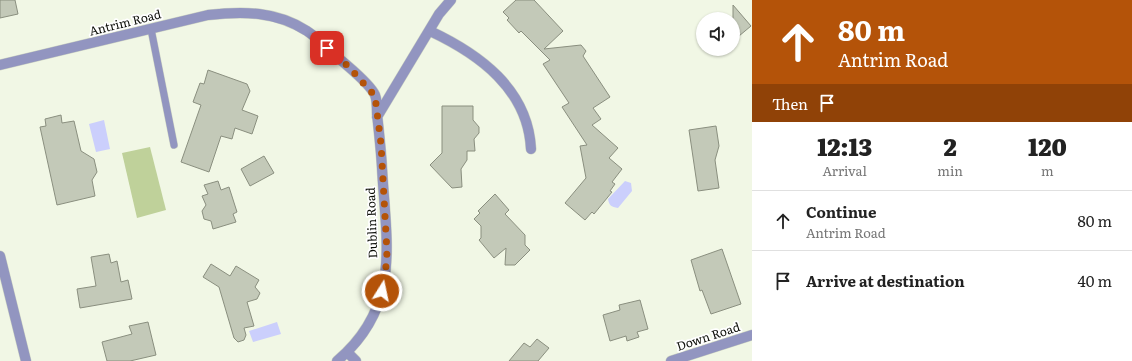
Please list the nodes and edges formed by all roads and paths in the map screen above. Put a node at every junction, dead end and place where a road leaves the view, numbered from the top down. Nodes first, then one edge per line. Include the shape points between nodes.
1 (451, 0) edge
2 (151, 29) junction
3 (430, 31) junction
4 (0, 65) edge
5 (377, 117) junction
6 (174, 145) dead end
7 (531, 149) dead end
8 (0, 256) edge
9 (752, 336) edge
10 (347, 352) junction
11 (26, 361) edge
12 (337, 361) edge
13 (356, 361) edge
14 (671, 361) edge

1 - 3 street via 439,14
2 - 4 street, Antrim Road
2 - 5 street, Antrim Road via 208,15 233,12 259,13 284,19 308,32 363,81 375,96
2 - 6 lane
3 - 5 street
3 - 7 street via 456,43 480,59 500,78 525,116 530,132
5 - 10 street, Dublin Road via 387,252 385,279 370,324
8 - 11 street
9 - 14 street, Down Road
10 - 12 street, Dublin Road
10 - 13 street

